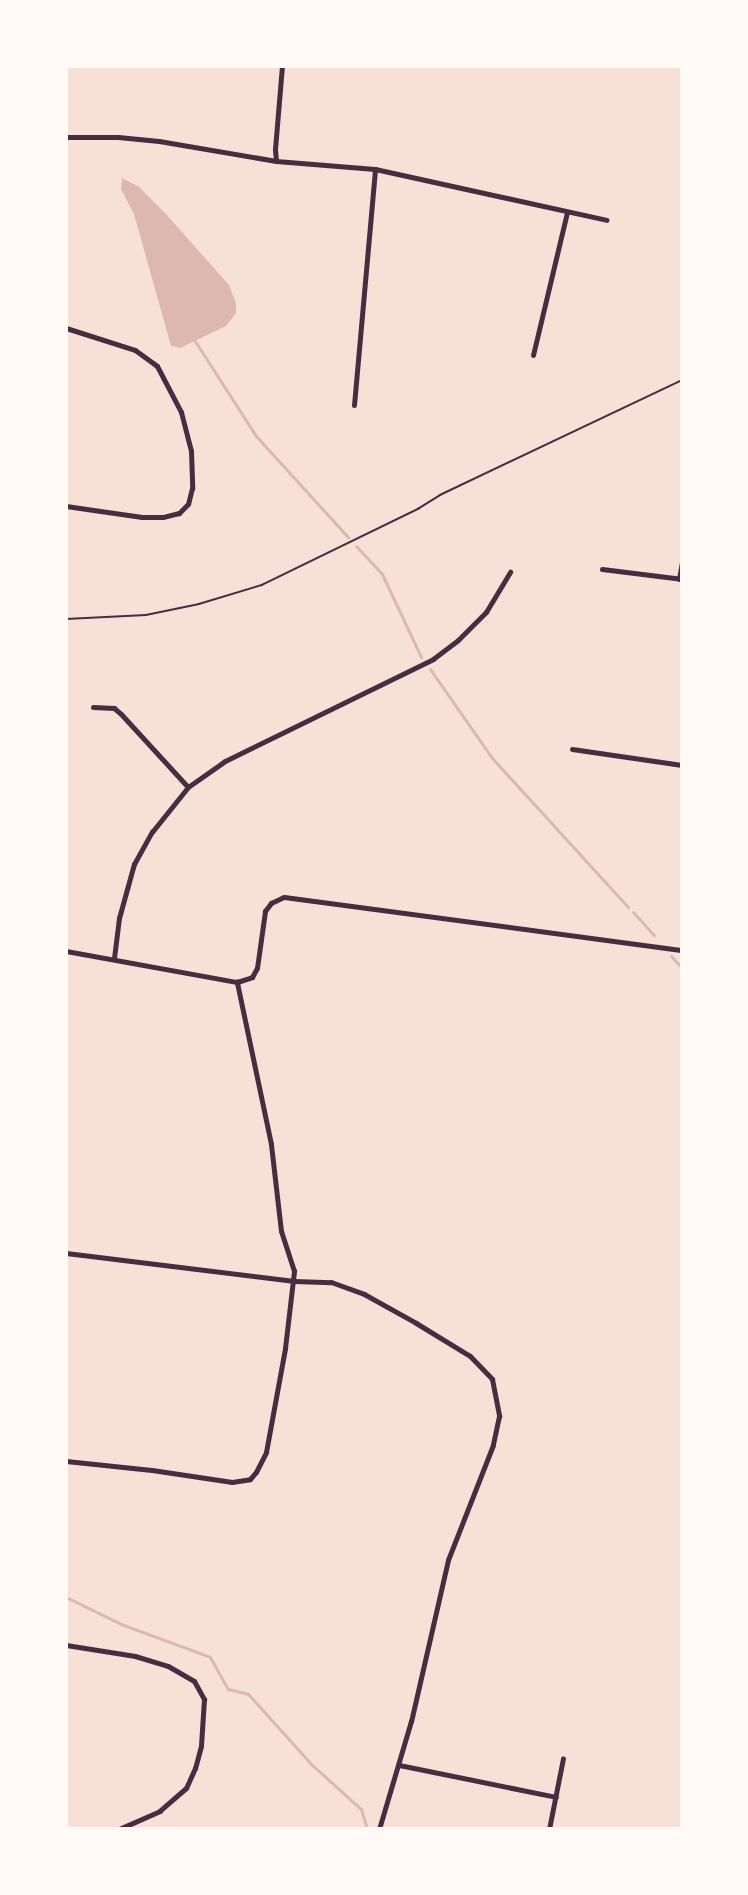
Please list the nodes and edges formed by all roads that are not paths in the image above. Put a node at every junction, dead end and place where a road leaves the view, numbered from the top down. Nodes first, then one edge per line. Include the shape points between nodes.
1 (282, 66) edge
2 (66, 136) edge
3 (276, 161) junction
4 (375, 169) junction
5 (567, 212) junction
6 (606, 220) dead end
7 (66, 328) edge
8 (533, 355) dead end
9 (354, 405) dead end
10 (66, 506) edge
11 (682, 562) edge
12 (602, 569) dead end
13 (510, 572) dead end
14 (681, 579) edge
15 (93, 707) dead end
16 (572, 749) dead end
17 (682, 765) edge
18 (188, 788) junction
19 (682, 950) edge
20 (66, 951) edge
21 (114, 958) junction
22 (237, 982) junction
23 (66, 1253) edge
24 (294, 1281) junction
25 (66, 1461) edge
26 (66, 1645) edge
27 (563, 1758) dead end
28 (399, 1765) junction
29 (556, 1797) junction
30 (119, 1829) edge
31 (379, 1829) edge
32 (549, 1829) edge

1 - 3 street
2 - 3 street via 159,141
3 - 4 street
4 - 5 street
4 - 9 street
5 - 6 street
5 - 8 street
7 - 10 street via 135,350 157,366 181,412 190,451 192,488 188,504 179,513 163,517 142,518
11 - 14 street
12 - 14 street
13 - 18 street via 486,612 433,659 225,761
15 - 18 street via 114,708
16 - 17 street
18 - 21 street via 152,832 134,864 121,909
19 - 22 street via 284,897 271,903 263,918 257,968 252,977
20 - 21 street
21 - 22 street
22 - 24 street via 271,1144 281,1231
23 - 24 street
24 - 25 street via 270,1438 262,1462 249,1479 232,1482
24 - 28 street via 331,1282 384,1304 470,1356 492,1379 496,1392 499,1416 493,1445 448,1560
26 - 30 street via 135,1656 168,1666 194,1681 204,1699 201,1746 186,1788 160,1810
27 - 29 street
28 - 29 street
28 - 31 street
29 - 32 street

